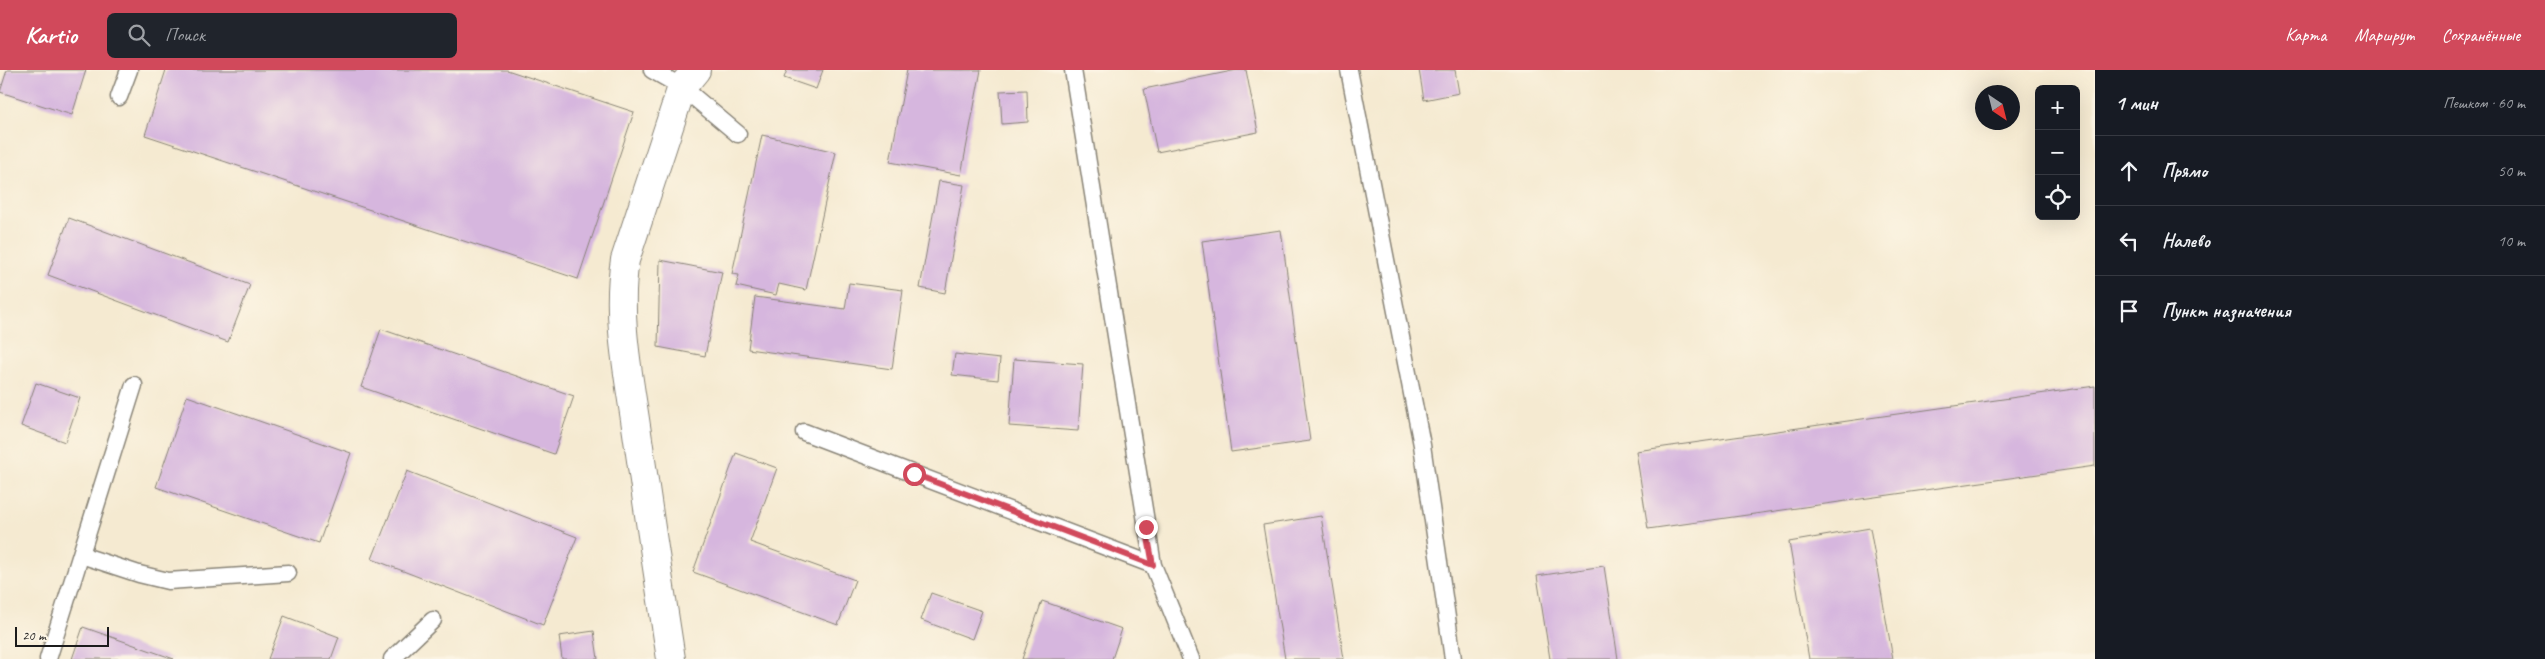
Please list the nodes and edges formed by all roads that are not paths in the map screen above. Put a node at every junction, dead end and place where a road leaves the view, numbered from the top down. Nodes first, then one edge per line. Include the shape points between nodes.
1 (129, 70) edge
2 (652, 70) edge
3 (1073, 70) edge
4 (1349, 70) edge
5 (689, 79) edge
6 (119, 97) dead end
7 (738, 134) dead end
8 (134, 385) dead end
9 (804, 432) dead end
10 (80, 555) junction
11 (1153, 565) junction
12 (288, 574) dead end
13 (432, 620) dead end
14 (48, 659) edge
15 (392, 659) edge
16 (671, 659) edge
17 (1191, 659) edge
18 (1453, 659) edge

1 - 6 lane
2 - 5 lane
3 - 11 lane
4 - 18 lane via 1422,445
5 - 7 lane
5 - 16 street via 624,260 621,281 630,385
8 - 10 lane
9 - 11 lane
10 - 12 lane via 168,581
10 - 14 lane
11 - 17 lane
13 - 15 lane

